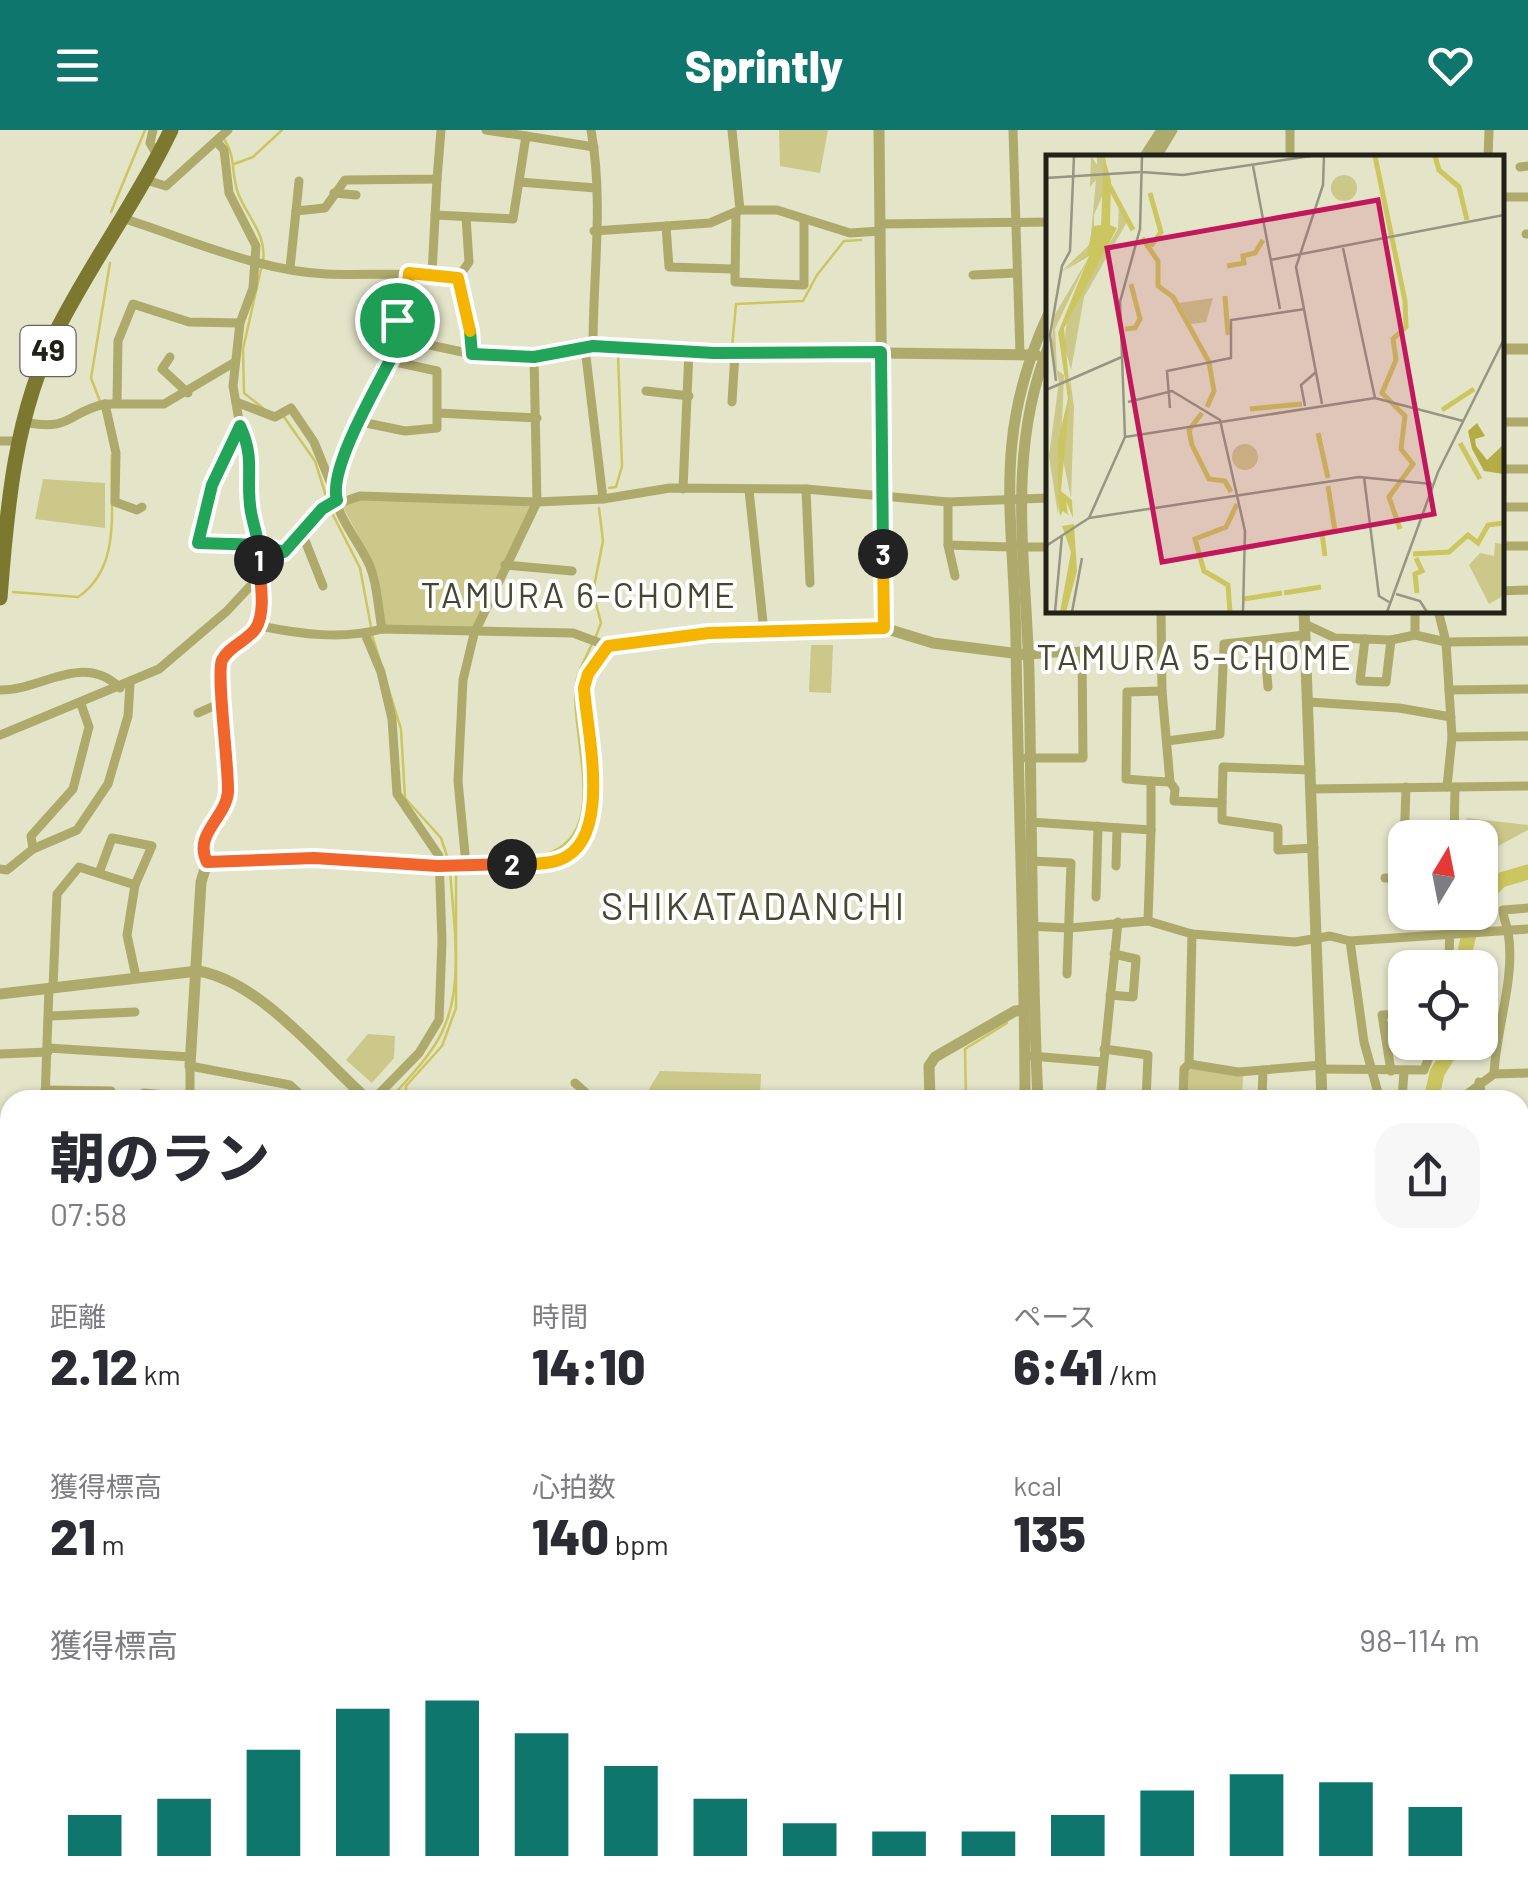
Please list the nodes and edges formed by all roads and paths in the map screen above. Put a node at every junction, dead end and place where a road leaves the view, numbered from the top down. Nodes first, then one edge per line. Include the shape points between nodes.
1 (153, 130) edge
2 (171, 130) edge
3 (441, 130) edge
4 (486, 130) edge
5 (590, 130) edge
6 (732, 130) edge
7 (879, 130) edge
8 (1013, 130) edge
9 (1162, 130) edge
10 (1172, 130) edge
11 (1489, 130) edge
12 (227, 131) edge
13 (526, 136) junction
14 (216, 140) junction
15 (594, 147) junction
16 (1146, 155) edge
17 (1157, 155) edge
18 (1488, 155) edge
19 (158, 157) junction
20 (436, 178) junction
21 (146, 180) junction
22 (299, 180) dead end
23 (519, 182) junction
24 (596, 188) junction
25 (334, 193) junction
26 (356, 195) dead end
27 (296, 210) junction
28 (738, 211) junction
29 (435, 216) junction
30 (466, 217) junction
31 (122, 218) junction
32 (804, 220) junction
33 (1015, 222) junction
34 (1046, 222) edge
35 (666, 226) junction
36 (880, 228) junction
37 (594, 231) junction
38 (259, 261) junction
39 (290, 268) junction
40 (732, 268) junction
41 (409, 273) junction
42 (1016, 273) junction
43 (432, 274) junction
44 (972, 275) dead end
45 (458, 278) junction
46 (384, 304) dead end
47 (402, 310) junction
48 (1046, 323) edge
49 (240, 324) junction
50 (401, 339) junction
51 (589, 347) junction
52 (690, 352) junction
53 (881, 352) junction
54 (735, 353) junction
55 (1039, 353) edge
56 (472, 354) junction
57 (170, 357) dead end
58 (534, 357) junction
59 (391, 361) junction
60 (235, 362) junction
61 (646, 392) dead end
62 (188, 393) junction
63 (689, 396) junction
64 (117, 402) junction
65 (236, 402) junction
66 (732, 402) dead end
67 (100, 405) junction
68 (438, 413) junction
69 (538, 418) junction
70 (23, 422) junction
71 (362, 422) junction
72 (240, 426) junction
73 (0, 440) edge
74 (18, 441) junction
75 (1528, 469) edge
76 (1503, 470) edge
77 (683, 489) junction
78 (806, 489) junction
79 (749, 490) junction
80 (335, 495) junction
81 (882, 496) junction
82 (1046, 498) edge
83 (603, 500) junction
84 (1013, 500) junction
85 (537, 502) junction
86 (948, 502) junction
87 (142, 507) dead end
88 (302, 533) junction
89 (260, 545) junction
90 (948, 545) junction
91 (1016, 547) junction
92 (1046, 547) edge
93 (284, 552) junction
94 (505, 566) junction
95 (572, 570) dead end
96 (263, 574) junction
97 (954, 576) dead end
98 (810, 583) dead end
99 (0, 584) edge
100 (322, 586) dead end
101 (0, 598) edge
102 (1161, 612) edge
103 (1414, 612) edge
104 (1438, 612) edge
105 (1305, 623) edge
106 (256, 628) junction
107 (884, 628) junction
108 (373, 631) junction
109 (764, 632) junction
110 (474, 634) junction
111 (1414, 635) junction
112 (1365, 639) junction
113 (1264, 640) junction
114 (1391, 640) junction
115 (599, 641) junction
116 (1528, 641) edge
117 (1446, 642) junction
118 (1022, 655) junction
119 (125, 686) junction
120 (1268, 687) dead end
121 (1528, 688) edge
122 (0, 690) edge
123 (1162, 690) junction
124 (1449, 690) junction
125 (223, 702) junction
126 (1309, 702) junction
127 (82, 704) junction
128 (198, 712) dead end
129 (1450, 717) junction
130 (0, 735) edge
131 (1528, 736) edge
132 (1452, 737) junction
133 (1167, 741) junction
134 (1024, 758) junction
135 (1310, 770) junction
136 (1151, 782) junction
137 (1170, 782) junction
138 (1528, 786) edge
139 (1451, 787) junction
140 (1406, 788) junction
141 (1312, 789) junction
142 (1222, 803) junction
143 (1405, 820) edge
144 (1453, 820) edge
145 (1030, 822) junction
146 (1098, 826) junction
147 (1118, 828) junction
148 (1151, 830) junction
149 (1314, 848) junction
150 (33, 849) junction
151 (463, 861) junction
152 (1032, 861) junction
153 (207, 862) junction
154 (441, 866) junction
155 (1116, 866) dead end
156 (0, 870) edge
157 (99, 873) junction
158 (135, 884) junction
159 (1096, 897) dead end
160 (1528, 908) edge
161 (1118, 922) junction
162 (1148, 922) junction
163 (1028, 926) junction
164 (1070, 928) junction
165 (1528, 929) edge
166 (1451, 930) edge
167 (1508, 930) junction
168 (1192, 934) junction
169 (1451, 934) junction
170 (1318, 938) junction
171 (1350, 941) junction
172 (1450, 950) edge
173 (1114, 954) junction
174 (198, 971) junction
175 (1067, 974) dead end
176 (136, 977) junction
177 (51, 988) junction
178 (0, 994) edge
179 (1110, 996) junction
180 (1024, 1010) junction
181 (136, 1012) dead end
182 (1388, 1015) edge
183 (50, 1016) junction
184 (1104, 1049) junction
185 (48, 1050) junction
186 (1388, 1052) edge
187 (0, 1054) edge
188 (1030, 1056) junction
189 (1389, 1060) edge
190 (1428, 1060) edge
191 (190, 1062) junction
192 (1103, 1062) junction
193 (1188, 1064) junction
194 (1322, 1067) junction
195 (1263, 1070) junction
196 (1374, 1070) junction
197 (1391, 1070) junction
198 (1404, 1071) junction
199 (1528, 1073) edge
200 (1494, 1074) junction
201 (1479, 1082) junction
202 (574, 1083) dead end
203 (45, 1090) edge
204 (190, 1090) edge
205 (296, 1090) edge
206 (359, 1090) edge
207 (380, 1090) edge
208 (582, 1090) edge
209 (929, 1090) edge
210 (1027, 1090) edge
211 (1036, 1090) edge
212 (1101, 1090) edge
213 (1146, 1090) edge
214 (1183, 1090) edge
215 (1262, 1090) edge
216 (1322, 1090) edge
217 (1378, 1090) edge
218 (1403, 1090) edge
219 (1471, 1090) edge
220 (1481, 1090) edge

1 - 19 street via 150,143
2 - 19 main road, 49
3 - 20 street
4 - 13 street
5 - 15 street
6 - 28 street
7 - 36 street
8 - 33 street
9 - 16 street
10 - 17 street
11 - 18 street
12 - 14 street
13 - 15 street
13 - 23 street
14 - 21 street via 166,186
14 - 38 street
15 - 24 street
19 - 21 main road, 49
20 - 25 street via 356,177
20 - 29 street
21 - 31 main road, 49
22 - 27 street
23 - 24 street
23 - 30 street via 514,219
24 - 37 street
25 - 26 street
25 - 27 street via 325,208
27 - 39 street
28 - 32 street via 777,210
28 - 35 street via 710,223
28 - 40 street
29 - 30 street
29 - 43 street
30 - 45 street via 469,262
31 - 38 street
31 - 70 main road, 49 via 56,333
32 - 36 street via 850,234
32 - 40 street via 804,285 735,282
33 - 34 street
33 - 36 street
33 - 42 street
35 - 37 street
35 - 40 street via 669,268
36 - 53 street
37 - 51 street via 598,263
38 - 39 street
38 - 49 street
39 - 41 street
41 - 43 street
41 - 47 street
42 - 44 street
42 - 55 street
43 - 45 street
45 - 56 street
46 - 47 street
47 - 50 street via 389,334
48 - 55 street
49 - 60 street
49 - 64 street via 189,322 134,304 118,341
50 - 56 street
50 - 59 street
51 - 52 street
51 - 58 street
51 - 83 street
52 - 54 street
52 - 63 street
53 - 54 street
53 - 55 street
53 - 81 street
54 - 66 street
55 - 84 street via 1014,418
56 - 58 street
57 - 62 street via 162,368
58 - 69 street
59 - 68 street via 438,371
59 - 71 street
60 - 62 street
60 - 65 street
61 - 63 street
62 - 64 street via 164,404
63 - 77 street
64 - 67 street
65 - 72 street
65 - 80 street via 275,417 290,408 314,442
67 - 70 street via 67,424
67 - 87 street via 111,412 114,502
68 - 69 street
68 - 71 street via 434,432
69 - 85 street
70 - 74 main road, 49
71 - 80 street via 337,470
72 - 89 street via 252,450 250,510
72 - 89 street via 212,485 198,543
73 - 74 street
74 - 99 main road, 49
75 - 76 street
77 - 79 street
77 - 83 street
78 - 79 street
78 - 81 street
78 - 98 street
79 - 109 street
80 - 85 street
80 - 88 street
80 - 108 street via 370,565
81 - 86 street
81 - 107 street
82 - 84 street
83 - 85 street
84 - 86 street
84 - 91 street
85 - 94 street
86 - 90 street
88 - 93 street
88 - 100 street
89 - 93 street
89 - 96 street
90 - 91 street
90 - 97 street
91 - 92 street
91 - 118 street
93 - 96 street
94 - 95 street
94 - 110 street
96 - 106 street
96 - 119 street via 177,657
99 - 101 main road, 49
102 - 123 street
103 - 111 street
104 - 117 street
105 - 112 street via 1335,638
105 - 113 street
105 - 126 street
106 - 108 street
106 - 125 street via 222,661
107 - 109 street
107 - 118 street via 933,643
108 - 110 street
108 - 154 street via 392,719 397,794
109 - 115 street
110 - 115 street via 573,633
110 - 151 street via 463,680 458,780
111 - 114 street
111 - 117 street
112 - 114 street
112 - 114 street via 1360,681 1386,682
113 - 120 street
113 - 133 street via 1224,644 1220,734
115 - 151 street via 584,688 589,832 558,860
116 - 117 street
117 - 124 street
118 - 134 street
118 - 134 street via 1082,652 1082,758
119 - 122 street via 85,672
119 - 127 street
119 - 150 street via 128,716 108,784 77,830
121 - 124 street
123 - 133 street
123 - 136 street via 1127,692 1126,779
124 - 129 street
125 - 128 street
125 - 153 street via 228,795 207,835
126 - 129 street
126 - 135 street
127 - 130 street
127 - 150 street via 89,727 82,764 64,801 31,836
129 - 132 street
131 - 132 street
132 - 139 street
133 - 137 street
134 - 145 street
134 - 163 street
135 - 141 street
135 - 142 street via 1223,768
136 - 137 street
136 - 148 street
137 - 142 street via 1174,800
138 - 139 street
139 - 140 street
139 - 144 street
140 - 141 street
140 - 143 street
141 - 149 street
142 - 149 street via 1222,820 1278,828 1278,850
145 - 146 street
145 - 152 street
146 - 147 street
146 - 159 street
147 - 148 street
147 - 155 street
148 - 162 street
149 - 170 street
150 - 156 street
151 - 154 street
152 - 163 street
152 - 164 street via 1071,863
153 - 154 street via 314,858
153 - 174 street via 200,882
154 - 207 street via 439,1020 419,1053
157 - 158 street
157 - 158 street via 112,838 152,846
157 - 177 street via 79,867 57,894
158 - 176 street via 127,934
160 - 167 street via 1503,910
161 - 162 street
161 - 164 street
161 - 173 street
162 - 168 street
163 - 164 street
163 - 180 street
163 - 188 street
164 - 175 street
165 - 167 street
166 - 169 street
167 - 169 street
167 - 200 street
168 - 170 street
168 - 193 street
169 - 171 street
169 - 172 street
170 - 171 street
170 - 194 street
171 - 196 street
173 - 179 street
173 - 179 street via 1136,959 1133,996
174 - 176 street
174 - 191 street
174 - 206 street via 238,982
176 - 177 street
177 - 178 street
177 - 183 street
179 - 184 street
180 - 188 street
180 - 209 street via 936,1057 928,1066
181 - 183 street
182 - 186 street via 1382,1015
183 - 185 street
184 - 192 street
184 - 213 street via 1148,1055
185 - 187 street
185 - 191 street
185 - 203 street
188 - 192 street
188 - 210 street
188 - 211 street
189 - 197 street
190 - 198 street via 1424,1070
191 - 204 street
191 - 205 street
192 - 212 street
193 - 195 street
193 - 214 street
194 - 195 street
194 - 196 street
194 - 216 street
195 - 215 street
196 - 197 street
196 - 217 street
197 - 198 street
198 - 218 street
199 - 200 street
200 - 201 street
201 - 219 street
201 - 220 street
202 - 208 street

